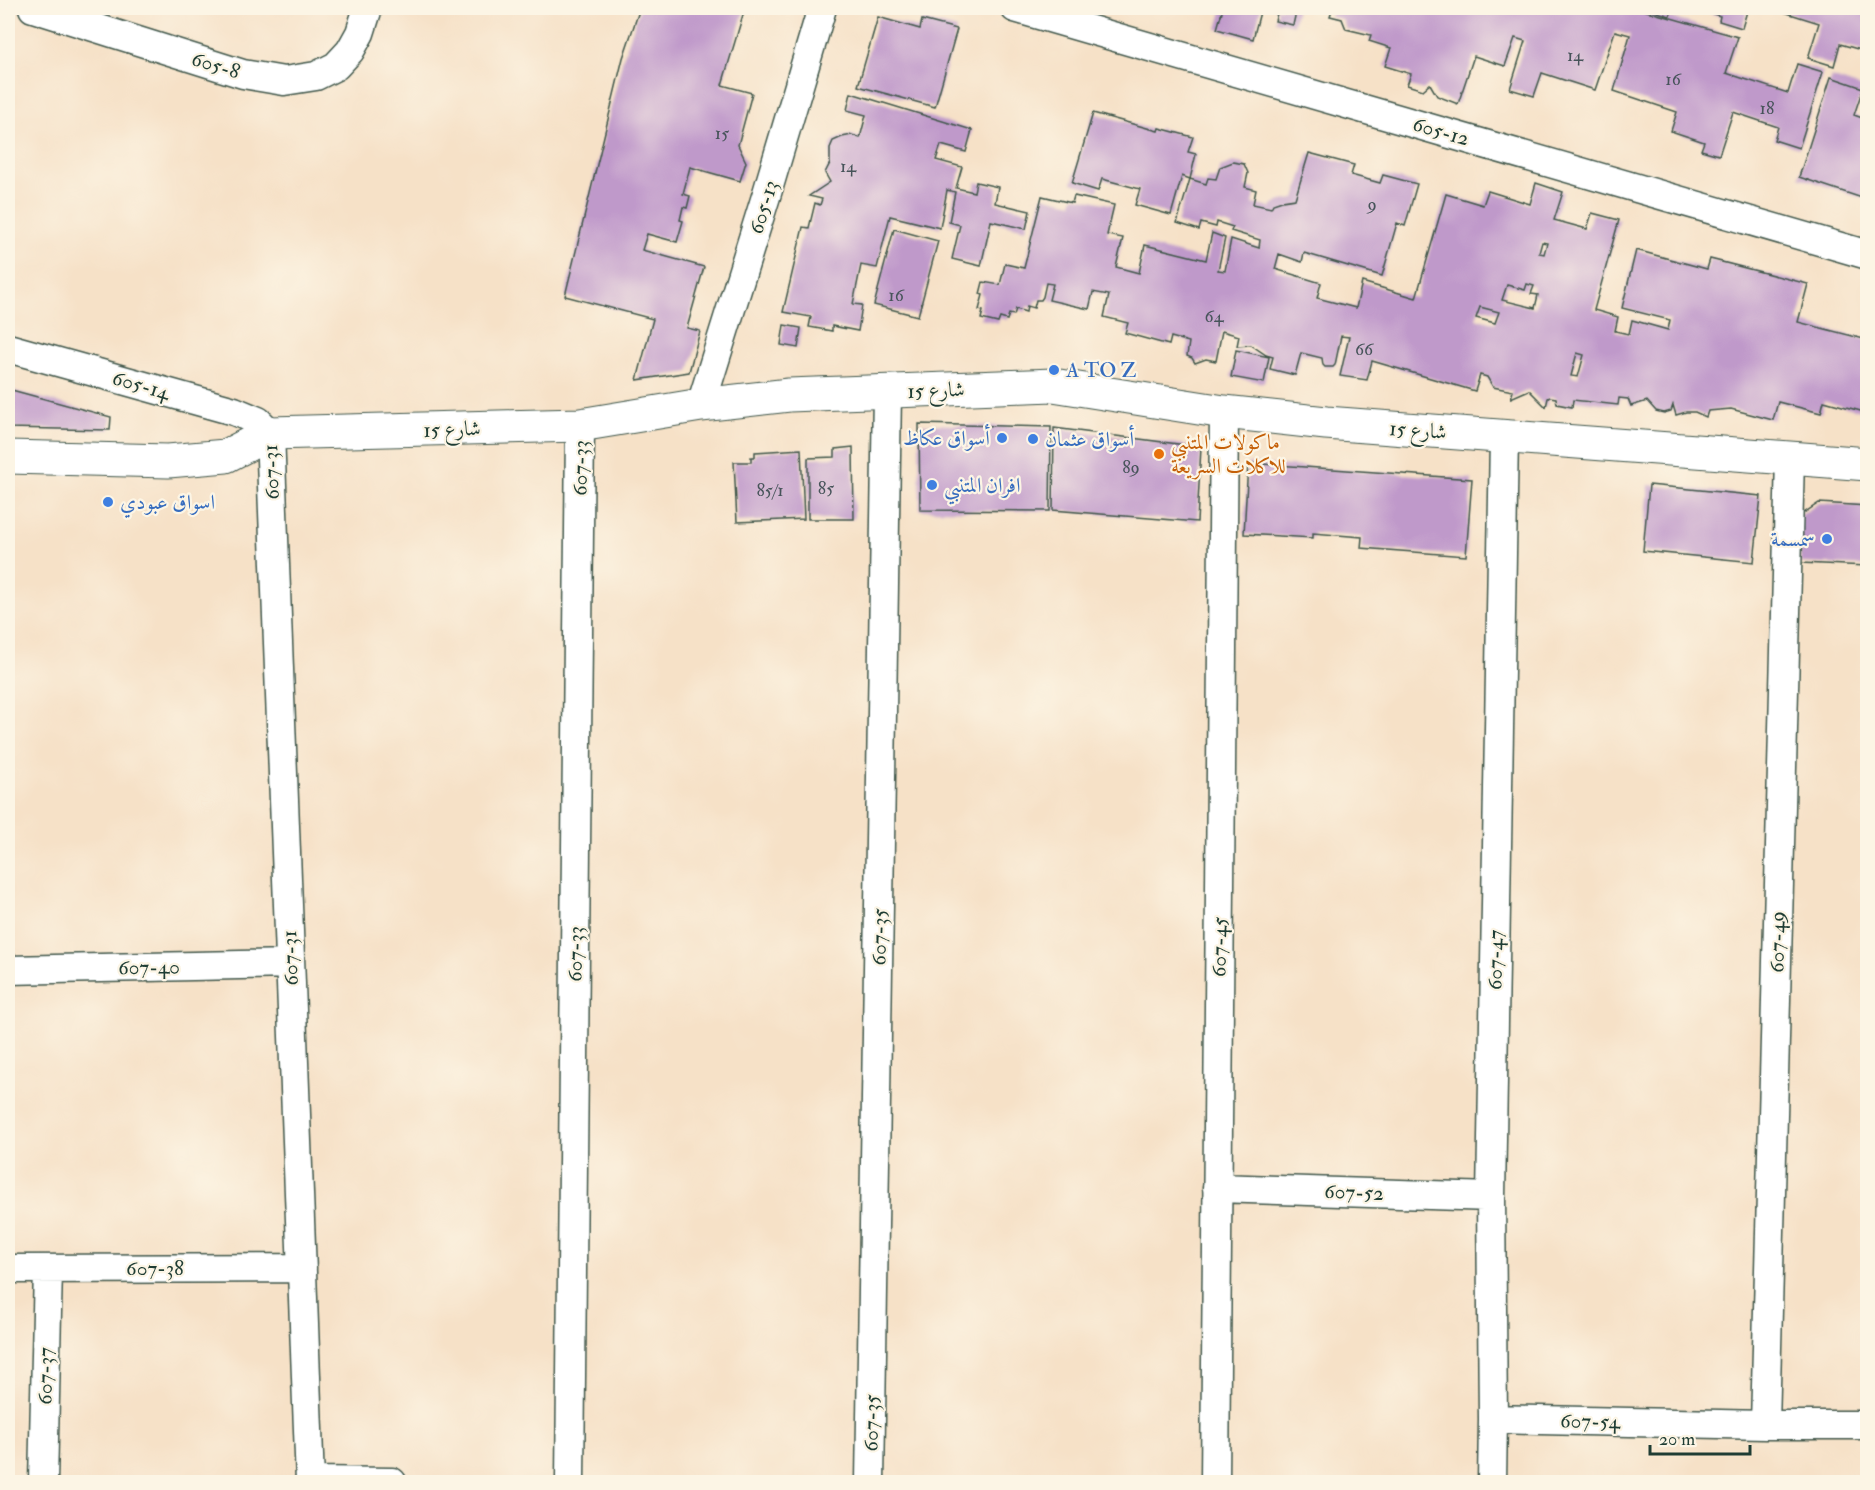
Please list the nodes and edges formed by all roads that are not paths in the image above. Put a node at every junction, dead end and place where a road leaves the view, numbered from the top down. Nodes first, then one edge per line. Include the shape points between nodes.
1 (33, 8) edge
2 (368, 8) edge
3 (822, 8) edge
4 (1015, 8) edge
5 (1868, 255) edge
6 (8, 348) edge
7 (887, 392) junction
8 (701, 405) junction
9 (1224, 412) junction
10 (580, 425) junction
11 (270, 433) junction
12 (1504, 437) junction
13 (8, 457) edge
14 (1790, 458) junction
15 (1868, 464) edge
16 (290, 964) junction
17 (8, 970) edge
18 (1217, 1188) junction
19 (1491, 1197) junction
20 (302, 1268) junction
21 (8, 1269) edge
22 (48, 1269) junction
23 (1493, 1419) junction
24 (1765, 1425) junction
25 (1868, 1425) edge
26 (43, 1482) edge
27 (310, 1482) edge
28 (392, 1482) edge
29 (570, 1482) edge
30 (870, 1482) edge
31 (1215, 1482) edge
32 (1492, 1482) edge

1 - 2 street, 605-8 via 243,74 284,81 316,76 336,66 360,33
3 - 8 street, 605-13
4 - 5 street, 605-12
6 - 11 street, 605-14 via 234,411 258,422
7 - 8 street, شارع 15 via 789,394
7 - 9 street, شارع 15 via 1053,385
7 - 30 street, 607-35
8 - 10 street, شارع 15
9 - 12 street, شارع 15
9 - 18 street, 607-45
10 - 11 street, شارع 15
10 - 29 street, 607-33
11 - 13 street, شارع 15 via 226,456 168,461
11 - 16 street, 607-31
12 - 14 street, شارع 15
12 - 19 street, 607-47
14 - 15 street, شارع 15
14 - 24 street, 607-49
16 - 17 street, 607-40
16 - 20 street, 607-31
18 - 19 street, 607-52
18 - 31 street, 607-45
19 - 23 street, 607-47
20 - 22 street, 607-38
20 - 27 street, 607-31
21 - 22 street, 607-38
22 - 26 street, 607-37
23 - 24 street, 607-54
23 - 32 street, 607-47
24 - 25 street, 607-54
27 - 28 street

